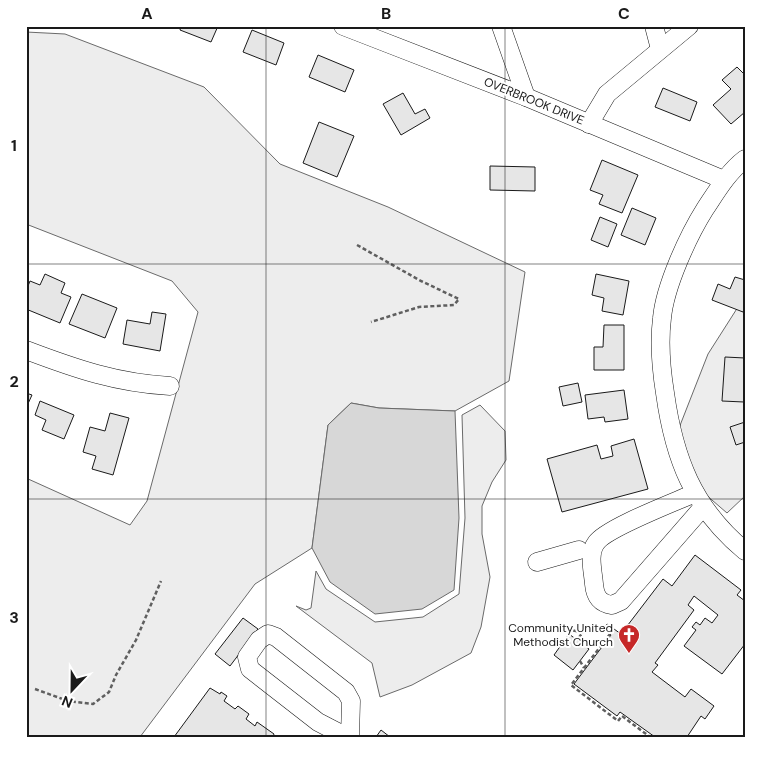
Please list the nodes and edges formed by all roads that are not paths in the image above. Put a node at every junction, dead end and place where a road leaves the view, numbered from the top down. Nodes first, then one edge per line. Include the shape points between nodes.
1 (343, 26) edge
2 (501, 26) edge
3 (654, 26) edge
4 (689, 26) edge
5 (660, 49) junction
6 (526, 97) junction
7 (589, 124) junction
8 (745, 159) edge
9 (724, 180) junction
10 (26, 350) edge
11 (170, 386) dead end
12 (699, 500) junction
13 (666, 507) junction
14 (682, 531) junction
15 (579, 550) dead end
16 (745, 551) edge
17 (537, 562) dead end
18 (349, 737) edge

1 - 6 street, OVERBROOK DRIVE
2 - 6 street
3 - 5 street
4 - 5 street
5 - 7 street via 607,94
6 - 7 street, OVERBROOK DRIVE
7 - 9 street, OVERBROOK DRIVE
8 - 9 street
9 - 12 street via 696,224 675,272 662,316 661,358 667,410 678,454
10 - 11 street via 102,378
12 - 13 street
12 - 14 street
12 - 16 street via 724,532
13 - 14 street
13 - 14 street via 597,541 592,562 595,593 599,599 612,604 621,601
15 - 17 street
18 - 18 street via 325,726 252,672 247,657 261,638 268,634 276,637 346,692 351,700

